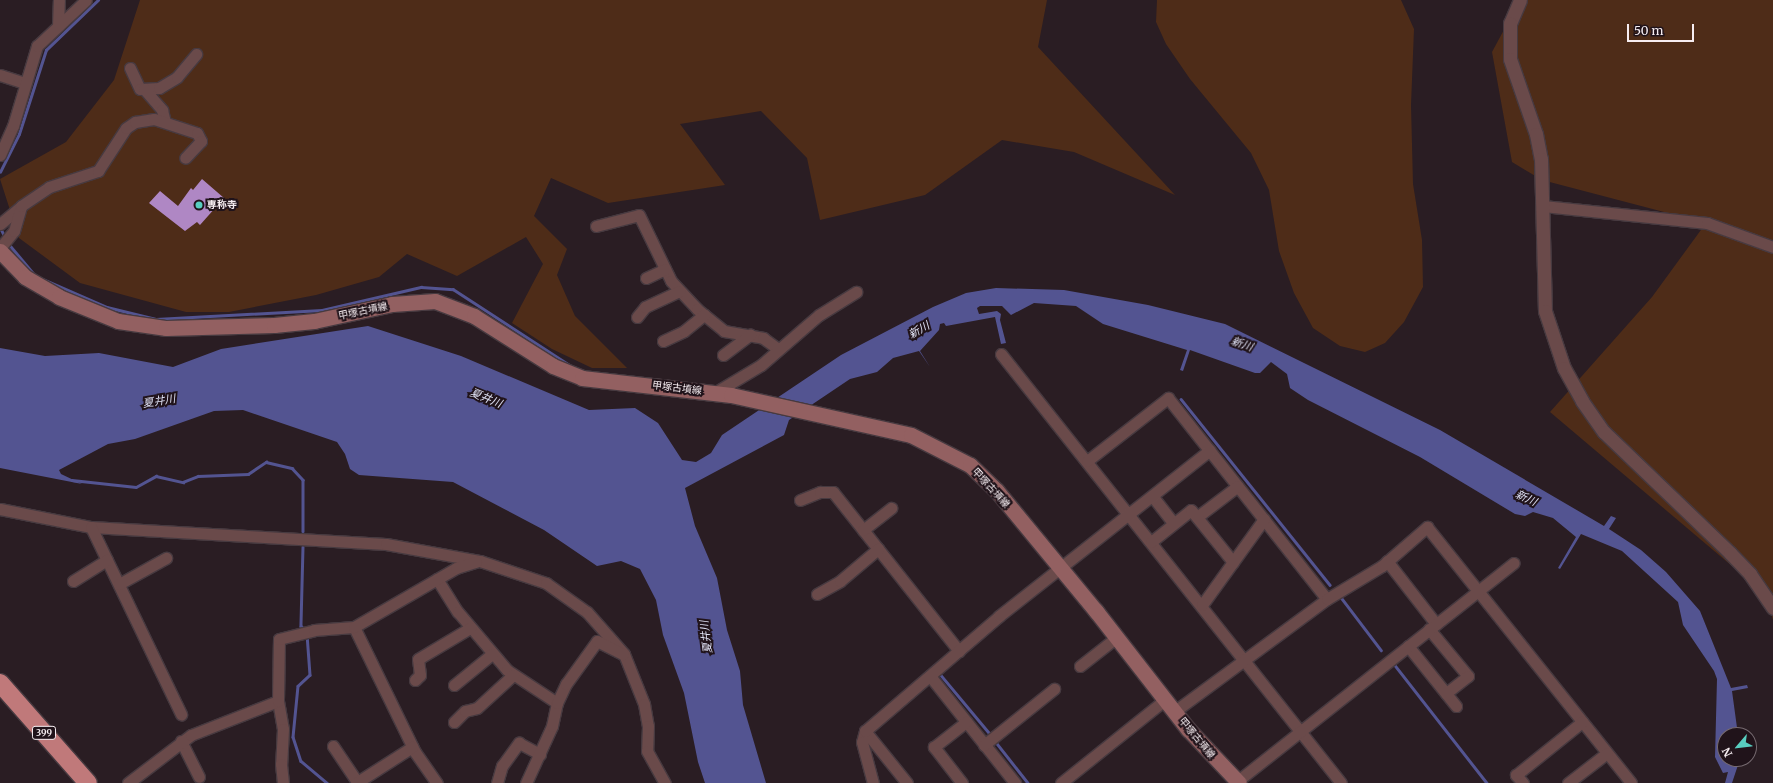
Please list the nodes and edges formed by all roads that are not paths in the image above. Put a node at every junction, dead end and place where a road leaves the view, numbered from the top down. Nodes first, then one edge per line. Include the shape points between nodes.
1 (59, 0) edge
2 (86, 0) edge
3 (1520, 0) edge
4 (58, 26) junction
5 (196, 54) dead end
6 (130, 68) dead end
7 (0, 75) edge
8 (25, 83) junction
9 (144, 89) junction
10 (165, 122) junction
11 (0, 155) edge
12 (185, 158) dead end
13 (1543, 206) junction
14 (16, 212) junction
15 (0, 224) edge
16 (596, 226) dead end
17 (1773, 247) edge
18 (1, 248) edge
19 (665, 269) junction
20 (646, 278) dead end
21 (679, 291) junction
22 (856, 292) dead end
23 (704, 315) junction
24 (638, 317) dead end
25 (750, 334) junction
26 (663, 341) dead end
27 (778, 349) junction
28 (1001, 354) dead end
29 (723, 355) dead end
30 (723, 393) junction
31 (1210, 450) junction
32 (1087, 461) junction
33 (1238, 486) junction
34 (1153, 497) junction
35 (800, 500) dead end
36 (891, 508) dead end
37 (0, 509) edge
38 (1130, 515) junction
39 (1197, 517) junction
40 (1264, 519) junction
41 (1173, 524) junction
42 (91, 527) junction
43 (863, 530) junction
44 (1151, 542) junction
45 (878, 549) junction
46 (166, 558) dead end
47 (107, 560) junction
48 (480, 561) junction
49 (1387, 561) junction
50 (1233, 562) junction
51 (1514, 562) dead end
52 (1061, 568) junction
53 (437, 579) junction
54 (73, 581) dead end
55 (119, 584) junction
56 (1477, 591) junction
57 (817, 594) dead end
58 (1327, 599) junction
59 (1202, 605) junction
60 (1773, 608) edge
61 (1433, 626) junction
62 (354, 627) junction
63 (470, 628) junction
64 (1116, 637) junction
65 (1408, 646) junction
66 (959, 651) junction
67 (492, 654) junction
68 (624, 654) junction
69 (1244, 658) junction
70 (1080, 666) dead end
71 (513, 675) junction
72 (930, 676) junction
73 (415, 680) dead end
74 (454, 685) dead end
75 (1054, 689) dead end
76 (3, 692) edge
77 (1446, 694) junction
78 (278, 700) junction
79 (557, 703) junction
80 (1171, 705) junction
81 (1456, 706) dead end
82 (181, 714) dead end
83 (454, 722) dead end
84 (966, 722) junction
85 (1582, 722) junction
86 (865, 731) junction
87 (1299, 732) junction
88 (181, 741) junction
89 (984, 745) junction
90 (333, 746) dead end
91 (412, 747) junction
92 (1607, 753) junction
93 (540, 754) junction
94 (199, 777) dead end
95 (1237, 782) edge
96 (88, 783) edge
97 (128, 783) edge
98 (283, 783) edge
99 (357, 783) edge
100 (437, 783) edge
101 (497, 783) edge
102 (526, 783) edge
103 (666, 783) edge
104 (873, 783) edge
105 (907, 783) edge
106 (962, 783) edge
107 (1015, 783) edge
108 (1061, 783) edge
109 (1341, 783) edge
110 (1523, 783) edge
111 (1568, 783) edge
112 (1631, 783) edge

1 - 4 street
2 - 4 street
3 - 13 street via 1510,23 1510,59 1536,134
4 - 8 street via 38,46
5 - 9 street via 165,86
6 - 9 street via 137,86
7 - 8 street
8 - 11 street via 13,126
9 - 10 street via 162,110
10 - 12 street via 200,136 201,141
10 - 14 street via 148,118 135,122 126,128 98,171 49,187
13 - 17 street via 1707,223
13 - 60 street via 1545,311 1564,368 1582,401 1604,432 1750,574
14 - 15 street
14 - 18 street via 14,231
16 - 19 street via 639,215
18 - 30 main road, 甲塚古墳線 via 25,277 52,293 118,321 166,328 274,325 314,321 392,304 435,300 474,316 553,366 575,376
19 - 20 street
19 - 21 street
21 - 23 street
21 - 24 street via 645,307
22 - 27 street via 819,315
23 - 25 street via 724,331
23 - 26 street via 684,331
25 - 27 street via 770,342
25 - 29 street
27 - 30 street via 762,365
28 - 32 street
30 - 52 main road, 甲塚古墳線 via 862,422 911,435 970,465 997,491
31 - 32 street via 1168,398
31 - 33 street
31 - 34 street
32 - 38 street
33 - 39 street
33 - 40 street
34 - 38 street
34 - 41 street
35 - 43 street via 820,492 833,492
36 - 43 street
37 - 42 street
38 - 44 street
38 - 52 street
39 - 41 street via 1191,510
39 - 50 street
40 - 50 street
40 - 58 street
41 - 44 street
42 - 47 street
42 - 48 street via 386,544
43 - 45 street
44 - 59 street
45 - 57 street via 840,581
45 - 66 street
46 - 55 street
47 - 54 street
47 - 55 street
48 - 53 street via 456,568
48 - 68 street via 546,583 568,597 587,612
49 - 56 street via 1427,527
49 - 58 street
49 - 61 street
50 - 59 street
51 - 56 street
52 - 64 main road, 甲塚古墳線
52 - 66 street
53 - 62 street
53 - 63 street
55 - 82 street
56 - 61 street
56 - 85 street
58 - 69 street via 1252,656
59 - 69 street
61 - 65 street
61 - 77 street via 1468,676
62 - 78 street via 307,631 279,639
62 - 91 street
63 - 67 street
63 - 73 street via 418,658 420,675
64 - 70 street
64 - 80 main road, 甲塚古墳線
65 - 77 street
65 - 87 street
66 - 72 street
67 - 71 street
67 - 74 street
68 - 79 street via 597,641 566,684
68 - 103 street via 644,704 648,726 647,751
69 - 80 street
69 - 87 street
71 - 79 street
71 - 83 street via 477,708 465,711
72 - 84 street
72 - 86 street
75 - 89 street
76 - 96 highway, 399
77 - 81 street
78 - 88 street
78 - 98 street via 283,729
79 - 93 street via 554,721
80 - 95 main road, 甲塚古墳線
80 - 108 street
84 - 89 street
84 - 106 street via 934,747
85 - 92 street
85 - 110 street via 1516,775
86 - 104 street via 862,742
86 - 105 street
87 - 95 street
87 - 109 street
88 - 94 street
88 - 97 street
89 - 107 street
90 - 99 street
91 - 99 street
91 - 100 street
92 - 111 street
92 - 112 street
93 - 101 street via 520,743 502,766
93 - 102 street

